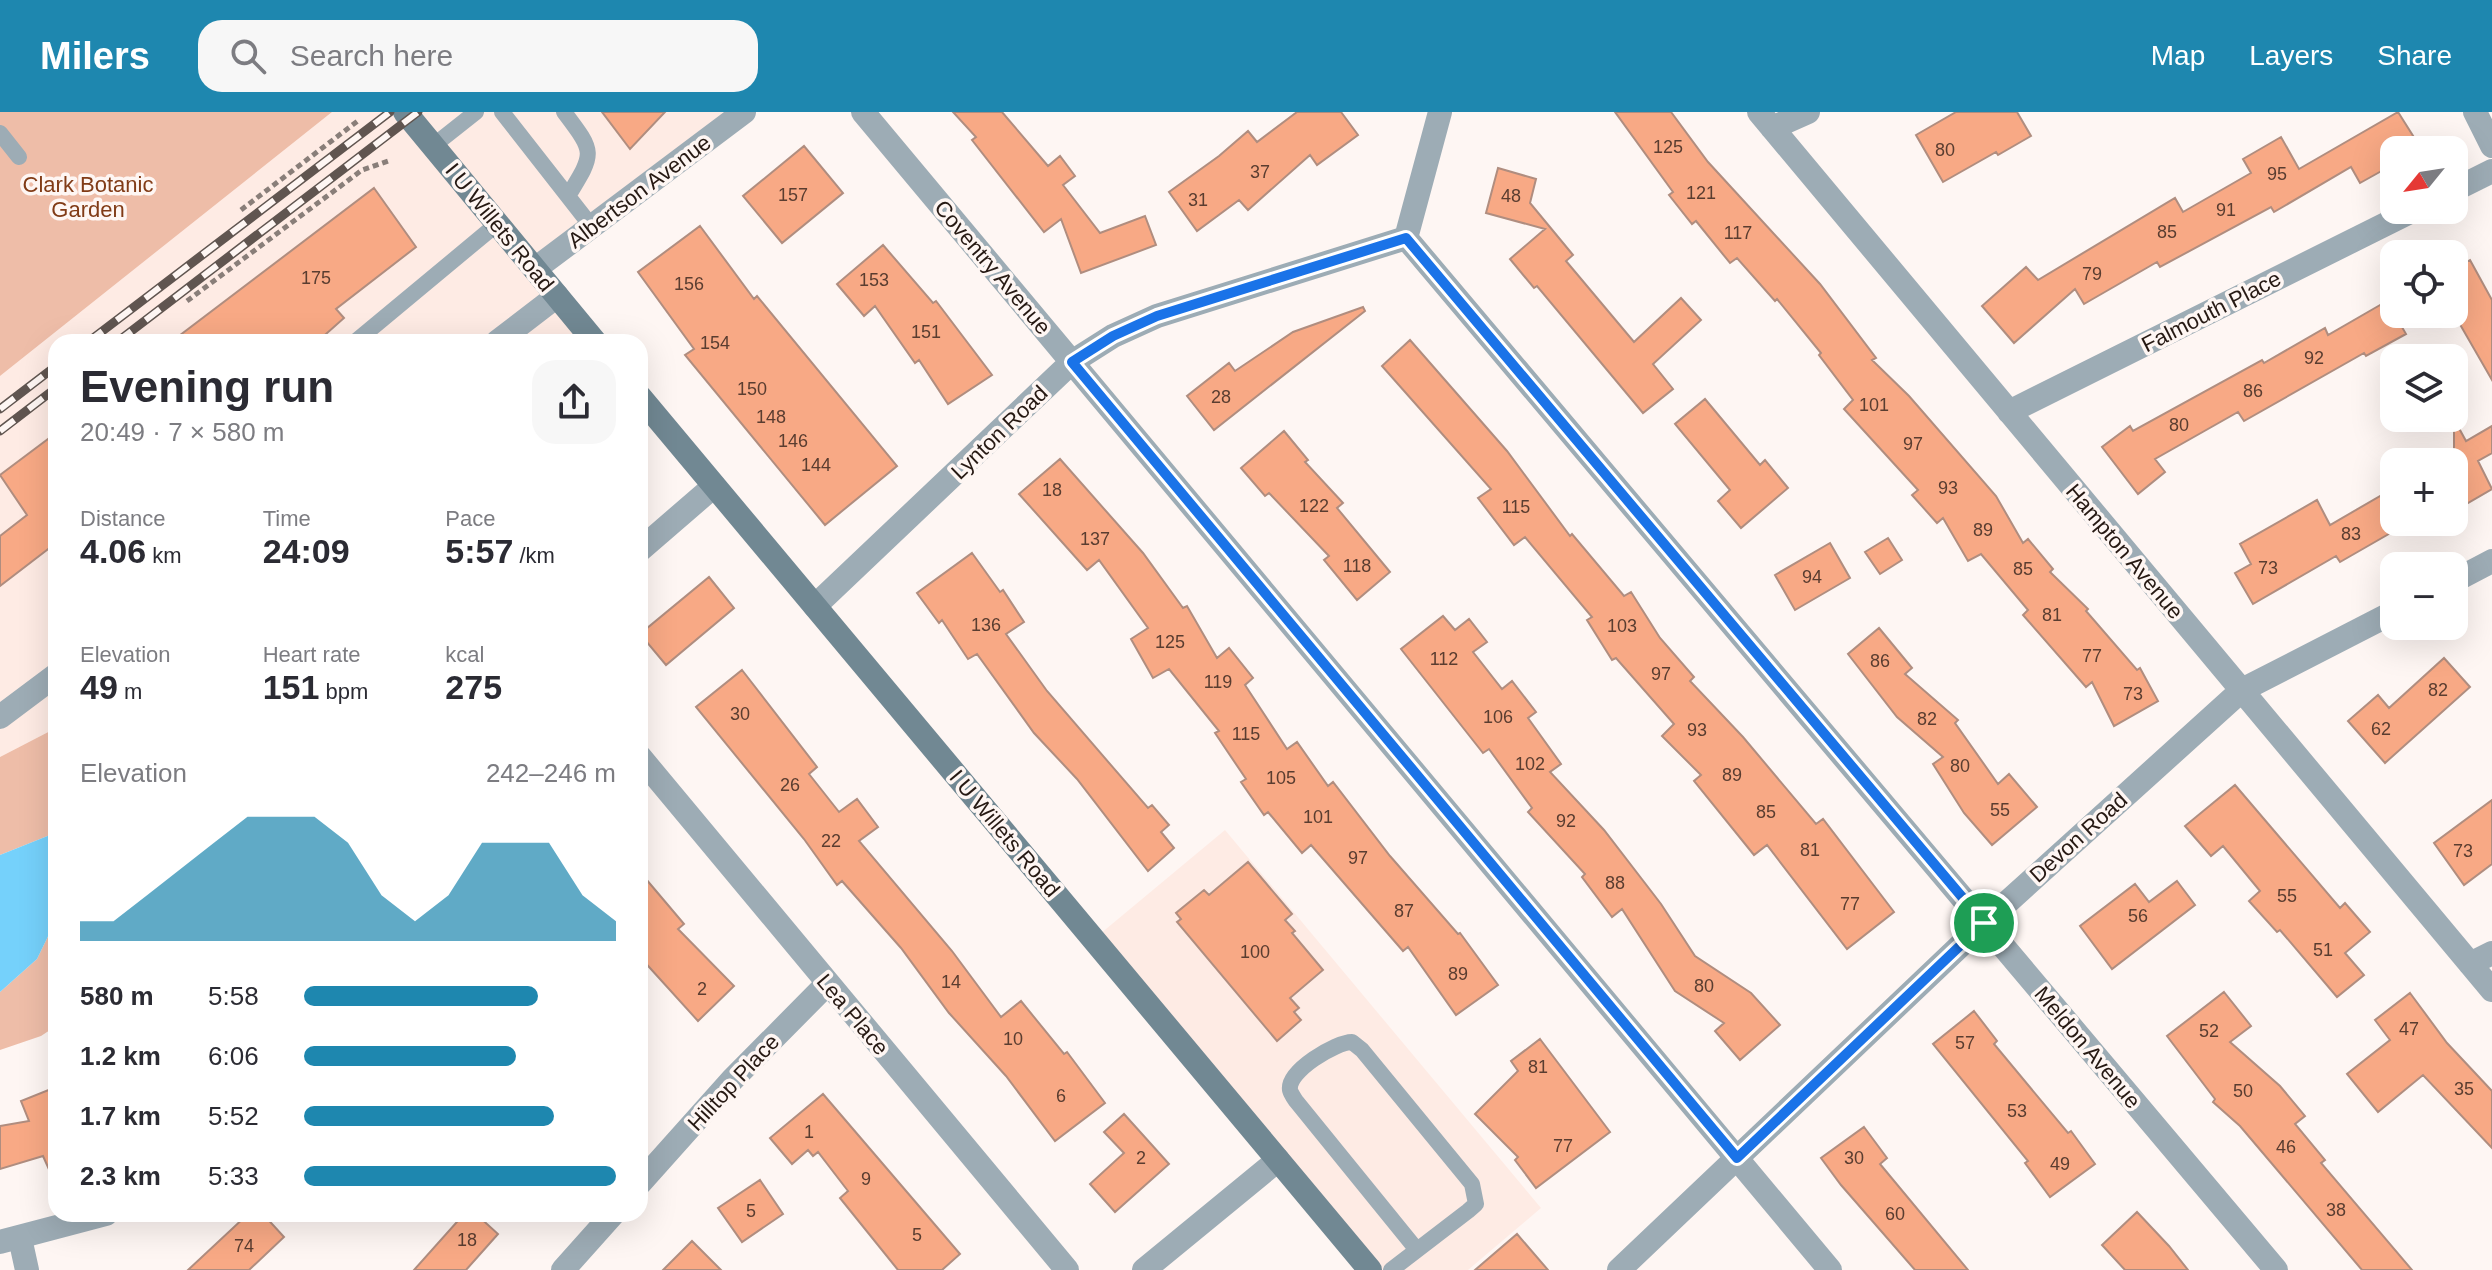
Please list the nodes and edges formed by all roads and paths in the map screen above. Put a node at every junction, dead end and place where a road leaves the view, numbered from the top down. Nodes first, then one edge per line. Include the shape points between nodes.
1 (405, 112) edge
2 (476, 112) edge
3 (502, 112) edge
4 (564, 112) edge
5 (744, 112) edge
6 (863, 112) edge
7 (1440, 112) edge
8 (1808, 112) edge
9 (2475, 112) edge
10 (359, 120) dead end
11 (1765, 120) edge
12 (0, 133) edge
13 (433, 146) junction
14 (2492, 146) edge
15 (19, 157) dead end
16 (391, 160) dead end
17 (2492, 171) edge
18 (2468, 183) edge
19 (568, 196) junction
20 (241, 210) dead end
21 (497, 224) junction
22 (2386, 224) edge
23 (592, 227) junction
24 (1406, 238) junction
25 (535, 269) junction
26 (557, 296) junction
27 (187, 301) dead end
28 (365, 334) edge
29 (507, 334) edge
30 (588, 334) edge
31 (1072, 362) junction
32 (648, 407) edge
33 (2009, 412) junction
34 (714, 486) junction
35 (648, 543) edge
36 (2492, 561) edge
37 (2468, 574) edge
38 (815, 606) junction
39 (2380, 619) edge
40 (48, 681) edge
41 (2242, 690) junction
42 (0, 717) edge
43 (648, 767) edge
44 (1984, 923) junction
45 (2481, 958) edge
46 (828, 983) junction
47 (2492, 990) edge
48 (1737, 1158) junction
49 (1278, 1160) junction
50 (648, 1174) edge
51 (76, 1222) edge
52 (606, 1222) edge
53 (10, 1240) edge
54 (1417, 1250) junction
55 (27, 1270) edge
56 (563, 1270) edge
57 (1067, 1270) edge
58 (1144, 1270) edge
59 (1370, 1270) edge
60 (1391, 1270) edge
61 (1619, 1270) edge
62 (1830, 1270) edge
63 (2276, 1270) edge

1 - 13 main road, I U Willets Road
2 - 13 lane
3 - 19 lane
4 - 19 lane via 588,144 588,163
5 - 23 street, Albertson Avenue
6 - 31 street, Coventry Avenue
7 - 24 street
8 - 11 street
9 - 14 street
10 - 20 path
11 - 33 street, Hampton Avenue
12 - 15 lane
13 - 21 main road, I U Willets Road
16 - 27 path via 362,170
17 - 18 street
19 - 23 lane
21 - 25 main road, I U Willets Road
21 - 28 lane
22 - 33 street, Falmouth Place
23 - 25 street, Albertson Avenue
24 - 31 street, Lynton Road via 1157,316
24 - 44 street, Meldon Avenue
25 - 26 main road, I U Willets Road
26 - 29 street
26 - 30 main road, I U Willets Road
31 - 38 street, Lynton Road
31 - 48 street, Coventry Avenue
32 - 34 main road, I U Willets Road
33 - 41 street, Hampton Avenue
34 - 35 street
34 - 38 main road, I U Willets Road
36 - 37 street
38 - 49 main road, I U Willets Road
39 - 41 street, Devon Road
40 - 42 street
41 - 44 street, Devon Road
41 - 45 street, Hampton Avenue
43 - 46 street, Lea Place
44 - 48 street, Devon Road
44 - 63 street, Meldon Avenue
45 - 47 street, Hampton Avenue
46 - 50 street, Hilltop Place
46 - 57 street, Lea Place
48 - 61 street, Devon Road
48 - 62 street, Coventry Avenue
49 - 58 street
49 - 59 main road, I U Willets Road
51 - 53 street
52 - 56 street
53 - 55 street
54 - 54 lane via 1476,1204 1472,1184 1362,1050 1342,1042 1304,1068 1290,1089
54 - 60 lane

